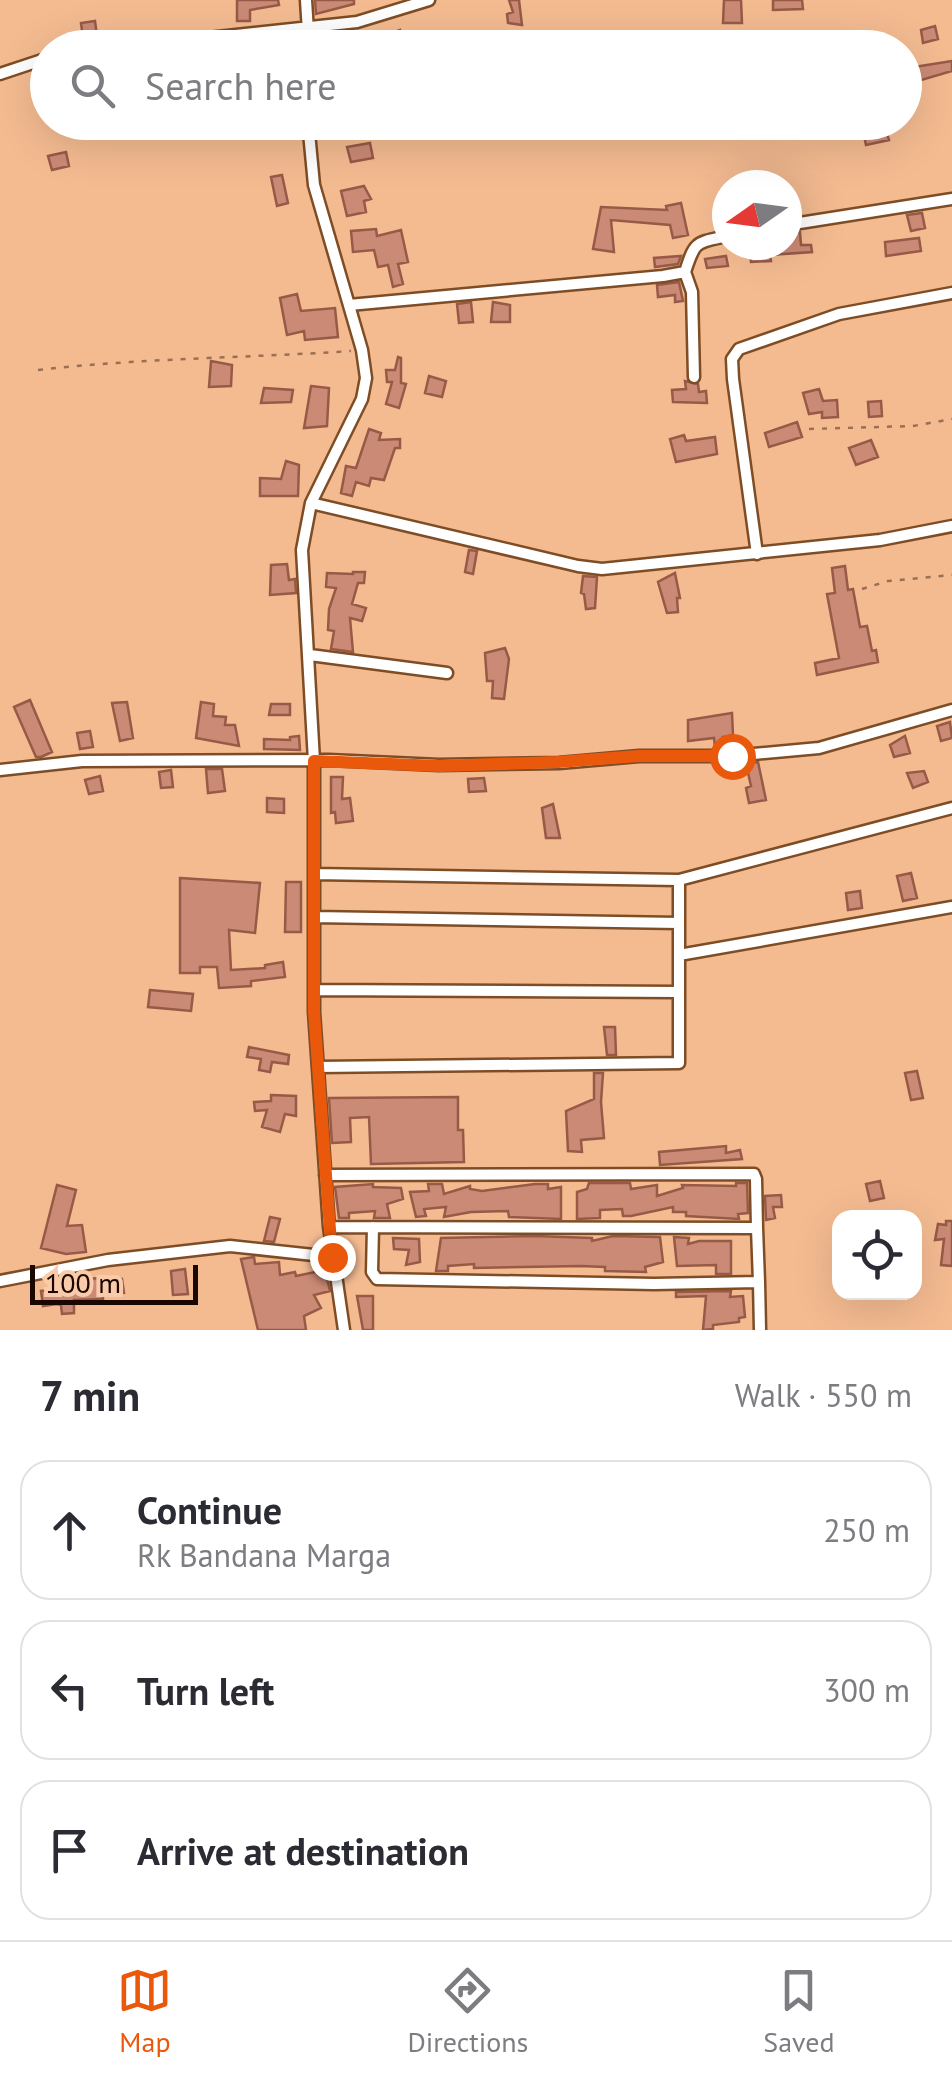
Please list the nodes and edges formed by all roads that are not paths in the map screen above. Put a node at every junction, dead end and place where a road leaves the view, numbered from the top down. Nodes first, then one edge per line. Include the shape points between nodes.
1 (306, 0) edge
2 (429, 0) edge
3 (309, 27) junction
4 (281, 30) edge
5 (30, 64) edge
6 (0, 74) edge
7 (310, 140) edge
8 (952, 199) edge
9 (802, 223) edge
10 (712, 239) edge
11 (685, 272) junction
12 (952, 293) edge
13 (349, 306) junction
14 (694, 377) dead end
15 (311, 502) junction
16 (952, 526) edge
17 (756, 554) junction
18 (310, 655) junction
19 (447, 673) dead end
20 (952, 710) edge
21 (314, 761) junction
22 (0, 770) edge
23 (952, 808) edge
24 (314, 874) junction
25 (679, 880) junction
26 (952, 907) edge
27 (314, 917) junction
28 (679, 922) junction
29 (679, 955) junction
30 (314, 990) junction
31 (679, 992) junction
32 (318, 1067) junction
33 (325, 1174) junction
34 (329, 1227) junction
35 (373, 1227) junction
36 (757, 1228) junction
37 (332, 1257) junction
38 (0, 1282) edge
39 (759, 1282) junction
40 (344, 1330) edge
41 (760, 1330) edge

1 - 3 street
2 - 3 street via 357,22
3 - 4 street
5 - 6 street
7 - 13 street via 314,185
8 - 9 street
10 - 11 street via 689,251
11 - 13 street
11 - 14 street via 692,292
12 - 17 street via 839,314 739,349 732,370
13 - 15 street via 366,378 362,399
15 - 17 street via 590,568
15 - 18 street via 302,550
16 - 17 street
18 - 19 street
18 - 21 street
20 - 21 street via 819,748 756,754 440,766
21 - 22 street via 82,761
21 - 24 street
23 - 25 street
24 - 25 street
24 - 27 street
25 - 28 street
26 - 29 street
27 - 28 street
27 - 30 street
28 - 29 street
29 - 31 street
30 - 31 street
30 - 32 street
31 - 32 street via 679,1063
32 - 33 street
33 - 34 street
33 - 36 street via 754,1174
34 - 35 street
34 - 37 street
35 - 36 street
35 - 39 street via 377,1279
36 - 39 street
37 - 38 street via 230,1246 108,1260
37 - 40 street
39 - 41 street

